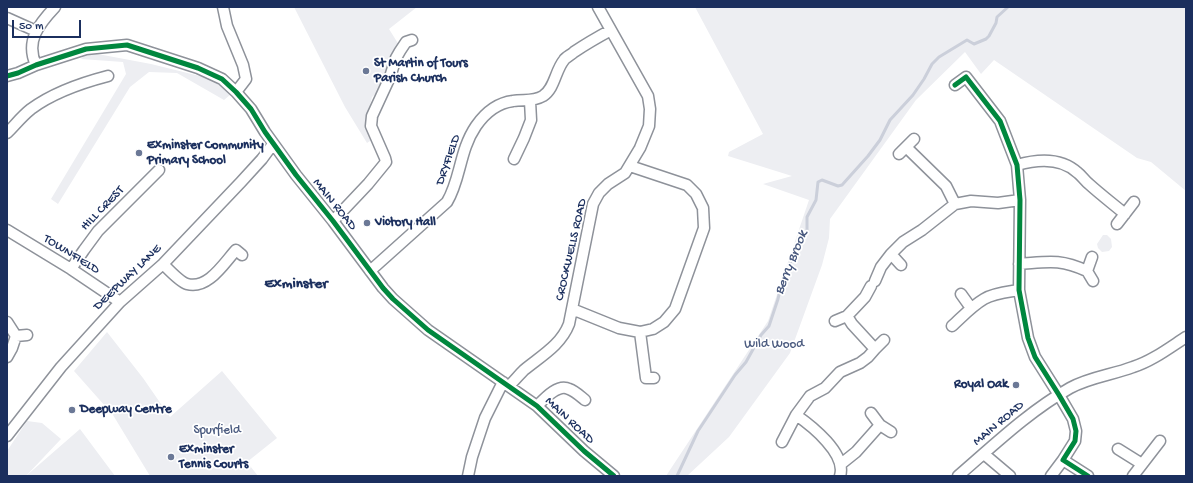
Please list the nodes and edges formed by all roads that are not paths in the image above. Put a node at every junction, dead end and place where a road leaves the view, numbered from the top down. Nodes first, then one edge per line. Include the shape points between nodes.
1 (55, 7) edge
2 (223, 7) edge
3 (598, 7) edge
4 (7, 18) edge
5 (611, 30) junction
6 (36, 32) junction
7 (412, 40) dead end
8 (36, 65) junction
9 (7, 76) edge
10 (108, 76) dead end
11 (955, 85) dead end
12 (236, 92) junction
13 (530, 101) junction
14 (7, 133) edge
15 (914, 139) dead end
16 (273, 144) junction
17 (514, 159) dead end
18 (1017, 165) junction
19 (630, 166) junction
20 (159, 170) dead end
21 (1020, 200) junction
22 (1134, 202) dead end
23 (955, 204) junction
24 (1124, 214) junction
25 (333, 221) junction
26 (1117, 224) dead end
27 (7, 230) edge
28 (236, 250) dead end
29 (891, 254) junction
30 (1092, 257) dead end
31 (162, 264) junction
32 (1019, 264) junction
33 (901, 265) dead end
34 (71, 269) junction
35 (370, 271) junction
36 (1087, 271) junction
37 (1093, 281) dead end
38 (1018, 290) junction
39 (961, 294) dead end
40 (120, 302) junction
41 (971, 308) junction
42 (572, 309) junction
43 (848, 316) junction
44 (835, 321) dead end
45 (7, 322) edge
46 (952, 326) dead end
47 (640, 332) junction
48 (27, 335) dead end
49 (16, 336) junction
50 (1186, 337) edge
51 (884, 340) dead end
52 (875, 349) junction
53 (7, 357) edge
54 (646, 378) dead end
55 (506, 384) junction
56 (1059, 395) junction
57 (585, 400) dead end
58 (537, 406) junction
59 (871, 412) dead end
60 (796, 415) junction
61 (880, 426) junction
62 (891, 432) dead end
63 (7, 436) edge
64 (1160, 441) dead end
65 (782, 442) dead end
66 (1118, 449) dead end
67 (984, 454) junction
68 (1064, 460) junction
69 (841, 464) junction
70 (1142, 464) junction
71 (468, 476) edge
72 (614, 476) edge
73 (840, 476) edge
74 (958, 476) edge
75 (1010, 476) edge
76 (1051, 476) edge
77 (1088, 476) edge
78 (1133, 476) edge

1 - 6 street
2 - 12 street via 246,79
3 - 5 street, CROCKWELLS ROAD
4 - 6 street
5 - 13 street, DRYFIELD via 564,59 551,89 543,96
5 - 19 street, CROCKWELLS ROAD via 648,96 650,109 648,126
6 - 8 street via 31,48
7 - 25 street via 406,42 396,58 390,78 372,116 371,126 386,162
8 - 9 street, MAIN ROAD
8 - 12 street, MAIN ROAD via 86,49 127,45 198,68 222,79
10 - 14 street via 57,93 31,110
11 - 18 street via 966,77 987,103 1000,121
12 - 16 street, MAIN ROAD via 251,109
13 - 17 street via 531,120
13 - 35 street, DRYFIELD via 513,100 488,111 464,148 455,184 447,202
15 - 23 street via 902,151 946,186
16 - 25 street, MAIN ROAD
16 - 31 street, DEEPWAY LANE via 241,182
18 - 21 street
18 - 24 street via 1044,160 1066,164
19 - 42 street, CROCKWELLS ROAD via 599,193 593,204
19 - 47 street via 687,185 696,194 703,208 704,217 704,228 675,308 664,322 653,329
20 - 34 street, HILL CREST via 98,231
21 - 23 street via 998,203 971,201
21 - 32 street
22 - 24 street
23 - 29 street via 903,242
24 - 26 street
25 - 35 street, MAIN ROAD
27 - 34 street, TOWNFIELD
28 - 31 street via 209,279 197,285 186,283
29 - 33 street
29 - 43 street via 865,297
30 - 36 street
31 - 40 street, DEEPWAY LANE
32 - 36 street via 1049,261 1074,265
32 - 38 street
34 - 40 street, TOWNFIELD
35 - 55 street, MAIN ROAD via 393,299 422,325
36 - 37 street
38 - 41 street via 985,299
38 - 56 street via 1028,338 1035,357
39 - 41 street
40 - 63 street, DEEPWAY LANE via 54,376
41 - 46 street
42 - 47 street via 619,328
42 - 55 street, CROCKWELLS ROAD via 569,324 561,340
43 - 44 street
43 - 52 street
45 - 49 street
47 - 54 street
48 - 49 street
49 - 53 street
50 - 56 street, MAIN ROAD via 1152,359 1092,379
51 - 52 street
52 - 60 street via 860,363 840,372 825,388 810,396
55 - 58 street, MAIN ROAD
55 - 71 street, CROCKWELLS ROAD via 485,418
56 - 67 street, MAIN ROAD via 1021,421
56 - 68 street via 1076,431 1075,441
57 - 58 street via 568,388 561,388
58 - 72 street, MAIN ROAD
59 - 61 street
60 - 65 street
60 - 69 street via 820,433
61 - 62 street
61 - 69 street
64 - 70 street
66 - 70 street
67 - 74 street, MAIN ROAD
67 - 75 street
68 - 76 street
68 - 77 street
69 - 73 street
70 - 78 street

